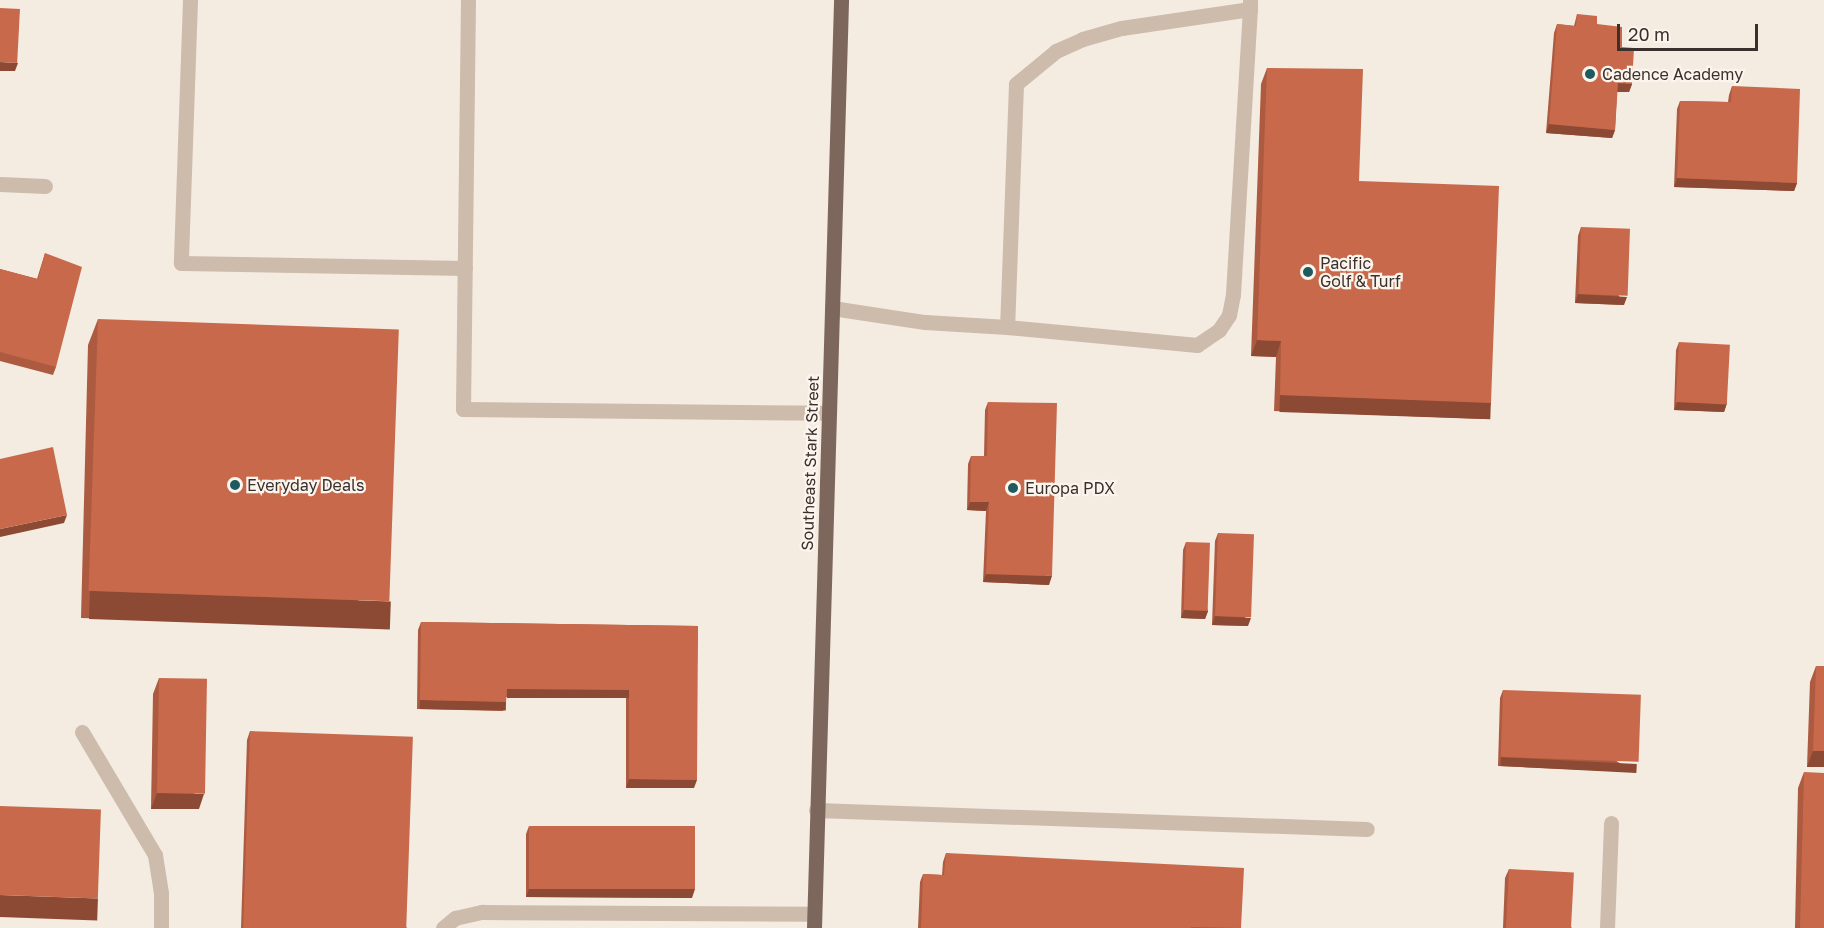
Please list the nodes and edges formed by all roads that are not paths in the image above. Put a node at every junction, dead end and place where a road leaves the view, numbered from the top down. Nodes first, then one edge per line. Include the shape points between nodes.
1 (190, 0) edge
2 (468, 0) edge
3 (841, 0) edge
4 (1250, 4) edge
5 (0, 184) edge
6 (45, 186) dead end
7 (465, 268) junction
8 (832, 308) junction
9 (1007, 327) junction
10 (830, 413) junction
11 (82, 732) dead end
12 (816, 810) junction
13 (1611, 823) dead end
14 (1367, 829) dead end
15 (814, 921) edge
16 (160, 928) edge
17 (443, 928) edge
18 (1607, 928) edge

1 - 7 lane via 181,263
2 - 7 lane
3 - 8 main road, Southeast Stark Street
4 - 9 lane via 1083,39 1056,51 1016,84
4 - 9 lane via 1233,294 1229,315 1219,330 1197,345
5 - 6 lane
7 - 10 lane via 463,409
8 - 9 lane via 925,322
8 - 10 main road, Southeast Stark Street
10 - 12 main road, Southeast Stark Street
11 - 16 lane via 155,855 161,893
12 - 14 lane
12 - 15 main road, Southeast Stark Street
13 - 18 lane
15 - 17 lane via 482,912 455,918

